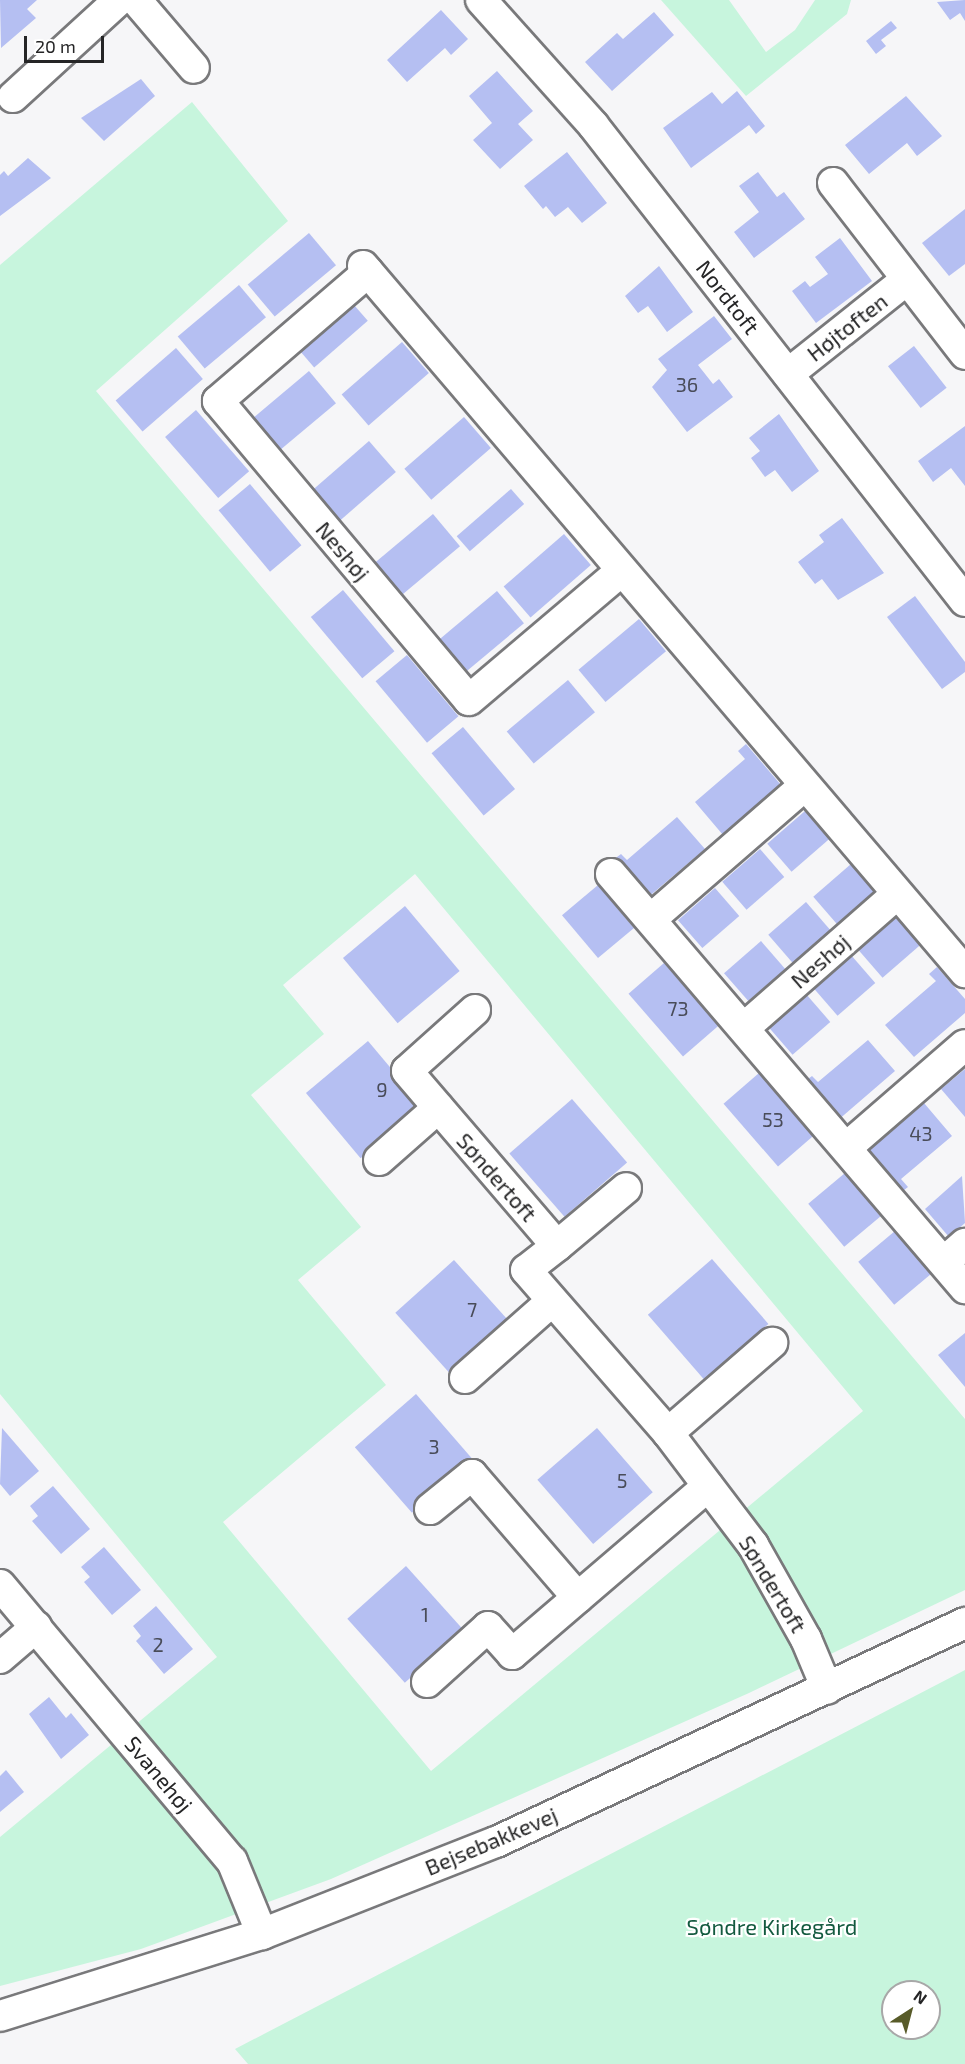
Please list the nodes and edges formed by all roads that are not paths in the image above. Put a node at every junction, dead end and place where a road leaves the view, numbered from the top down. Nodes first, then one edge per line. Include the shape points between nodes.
1 (119, 0) edge
2 (136, 0) edge
3 (481, 0) edge
4 (194, 68) dead end
5 (13, 97) dead end
6 (833, 183) dead end
7 (906, 280) junction
8 (965, 354) edge
9 (788, 374) junction
10 (620, 572) junction
11 (965, 602) edge
12 (804, 786) junction
13 (611, 874) dead end
14 (897, 894) junction
15 (651, 919) junction
16 (965, 972) edge
17 (475, 1010) dead end
18 (744, 1028) junction
19 (965, 1045) edge
20 (438, 1108) junction
21 (846, 1148) junction
22 (379, 1160) dead end
23 (626, 1188) dead end
24 (557, 1246) junction
25 (954, 1253) edge
26 (965, 1288) edge
27 (552, 1301) junction
28 (772, 1343) dead end
29 (465, 1378) dead end
30 (668, 1433) junction
31 (708, 1486) junction
32 (430, 1509) dead end
33 (0, 1585) edge
34 (578, 1598) junction
35 (965, 1623) edge
36 (36, 1627) junction
37 (0, 1658) edge
38 (427, 1682) dead end
39 (827, 1689) junction
40 (262, 1934) junction
41 (0, 2016) edge

1 - 5 street
2 - 4 street
3 - 9 street, Nordtoft via 593,124
6 - 7 street, Højtoften
7 - 8 street, Højtoften
7 - 9 street, Højtoften
9 - 11 street, Nordtoft
10 - 10 street, Neshøj via 366,269 218,401 469,700
10 - 12 street, Neshøj
12 - 14 street, Neshøj
12 - 15 street
13 - 15 street
14 - 16 street, Neshøj
14 - 18 street, Neshøj
15 - 18 street
17 - 20 street, Søndertoft via 407,1071
18 - 21 street
19 - 21 street
20 - 22 street
20 - 24 street, Søndertoft
21 - 25 street
23 - 24 street, Søndertoft
24 - 27 street, Søndertoft via 526,1270
25 - 26 street
27 - 29 street
27 - 30 street, Søndertoft
28 - 30 street
30 - 31 street, Søndertoft
31 - 34 street
31 - 39 street, Søndertoft via 781,1591
32 - 34 street via 472,1475
33 - 36 street, Svanehøj
34 - 38 street via 512,1654 488,1627
35 - 39 street, Bejsebakkevej
36 - 37 street
36 - 40 street, Svanehøj via 232,1861
39 - 40 street, Bejsebakkevej via 496,1842
40 - 41 street, Bejsebakkevej

